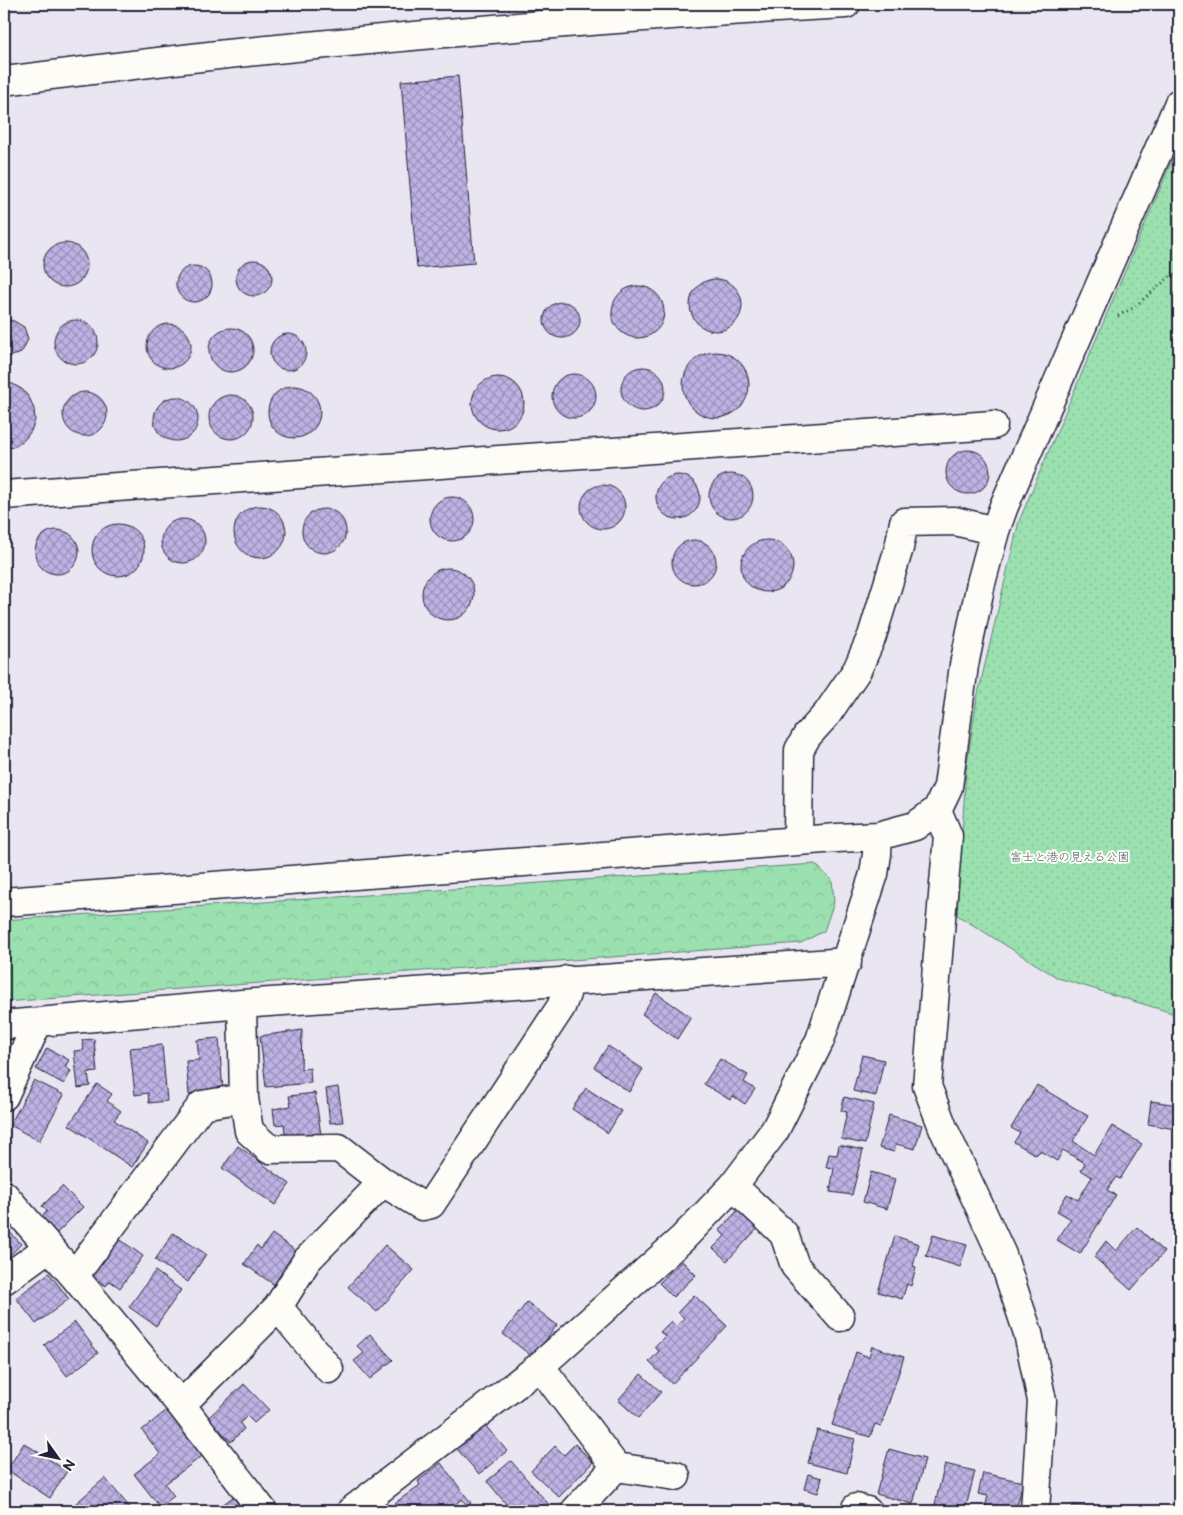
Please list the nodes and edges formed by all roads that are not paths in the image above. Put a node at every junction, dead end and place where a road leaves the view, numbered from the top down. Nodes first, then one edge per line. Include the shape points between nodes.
1 (846, 4) edge
2 (4, 81) edge
3 (1179, 103) edge
4 (993, 425) dead end
5 (4, 495) edge
6 (995, 531) junction
7 (937, 810) junction
8 (878, 836) junction
9 (798, 841) junction
10 (4, 902) edge
11 (847, 962) junction
12 (567, 980) junction
13 (242, 1004) junction
14 (38, 1022) junction
15 (4, 1025) edge
16 (4, 1096) edge
17 (244, 1098) junction
18 (383, 1182) junction
19 (733, 1186) junction
20 (4, 1196) edge
21 (49, 1246) junction
22 (74, 1276) junction
23 (4, 1280) edge
24 (278, 1307) junction
25 (840, 1318) dead end
26 (540, 1366) junction
27 (329, 1369) dead end
28 (181, 1405) junction
29 (616, 1467) junction
30 (676, 1476) dead end
31 (263, 1511) edge
32 (351, 1511) edge
33 (575, 1511) edge
34 (1035, 1511) edge

1 - 2 street via 454,32
3 - 6 street
4 - 5 street
6 - 7 street via 980,583 964,665 948,787
6 - 9 street via 955,521 904,522 875,627 857,670 799,750
7 - 8 street via 915,826
7 - 34 street via 948,836 927,1086 1002,1255 1028,1333 1042,1401
8 - 9 street
8 - 11 street via 874,874
9 - 10 street
11 - 12 street
11 - 19 street via 820,1040 775,1130
12 - 13 street
12 - 18 street via 561,1006 431,1204 422,1206
13 - 14 street
13 - 17 street
14 - 15 street
14 - 16 street
17 - 18 street via 249,1131 269,1150 339,1148
17 - 22 street via 202,1105
18 - 24 street via 307,1260
19 - 25 street via 784,1234 795,1266
19 - 26 street via 682,1239
20 - 21 street
21 - 22 street
21 - 23 street
22 - 28 street
24 - 27 street
24 - 28 street
26 - 29 street
26 - 32 street
28 - 31 street
29 - 30 street
29 - 33 street

